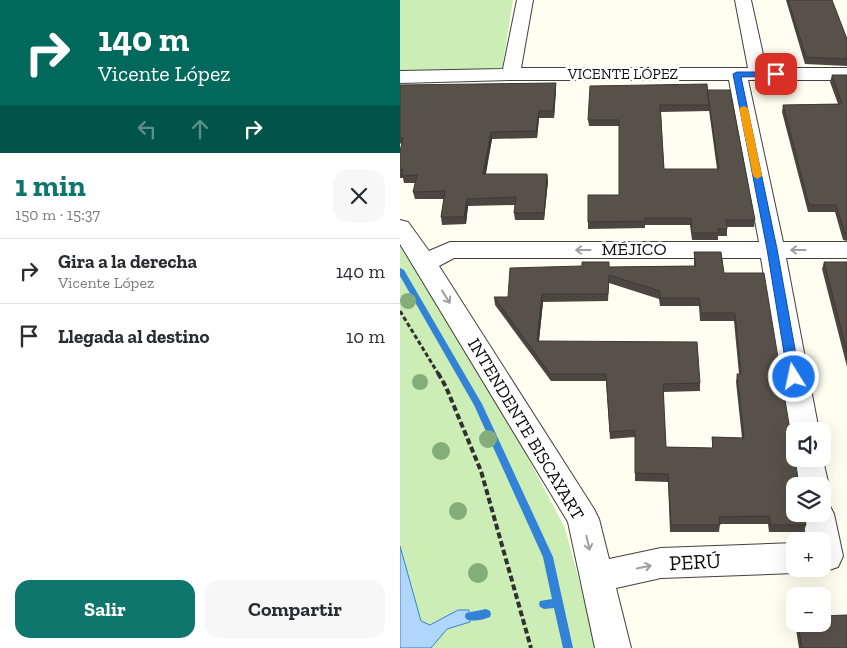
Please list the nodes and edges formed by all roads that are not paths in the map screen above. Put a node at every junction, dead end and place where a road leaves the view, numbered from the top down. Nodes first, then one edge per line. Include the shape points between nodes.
1 (525, 0) edge
2 (743, 0) edge
3 (511, 74) junction
4 (747, 74) junction
5 (847, 74) edge
6 (400, 77) edge
7 (400, 227) edge
8 (772, 249) junction
9 (847, 250) edge
10 (425, 263) junction
11 (802, 422) edge
12 (786, 558) edge
13 (596, 577) junction
14 (613, 648) edge

1 - 3 street
2 - 4 street
3 - 4 street, VICENTE LÓPEZ
3 - 6 street, VICENTE LÓPEZ
4 - 5 street, VICENTE LÓPEZ
4 - 8 street
7 - 10 street, INTENDENTE BISCAYART
9 -> 8 street, MÉJICO
8 -> 10 street, MÉJICO via 450,250
8 - 11 street
10 -> 13 street, INTENDENTE BISCAYART via 583,519
13 -> 12 street, PERÚ via 661,563
13 - 14 street, INTENDENTE BISCAYART

